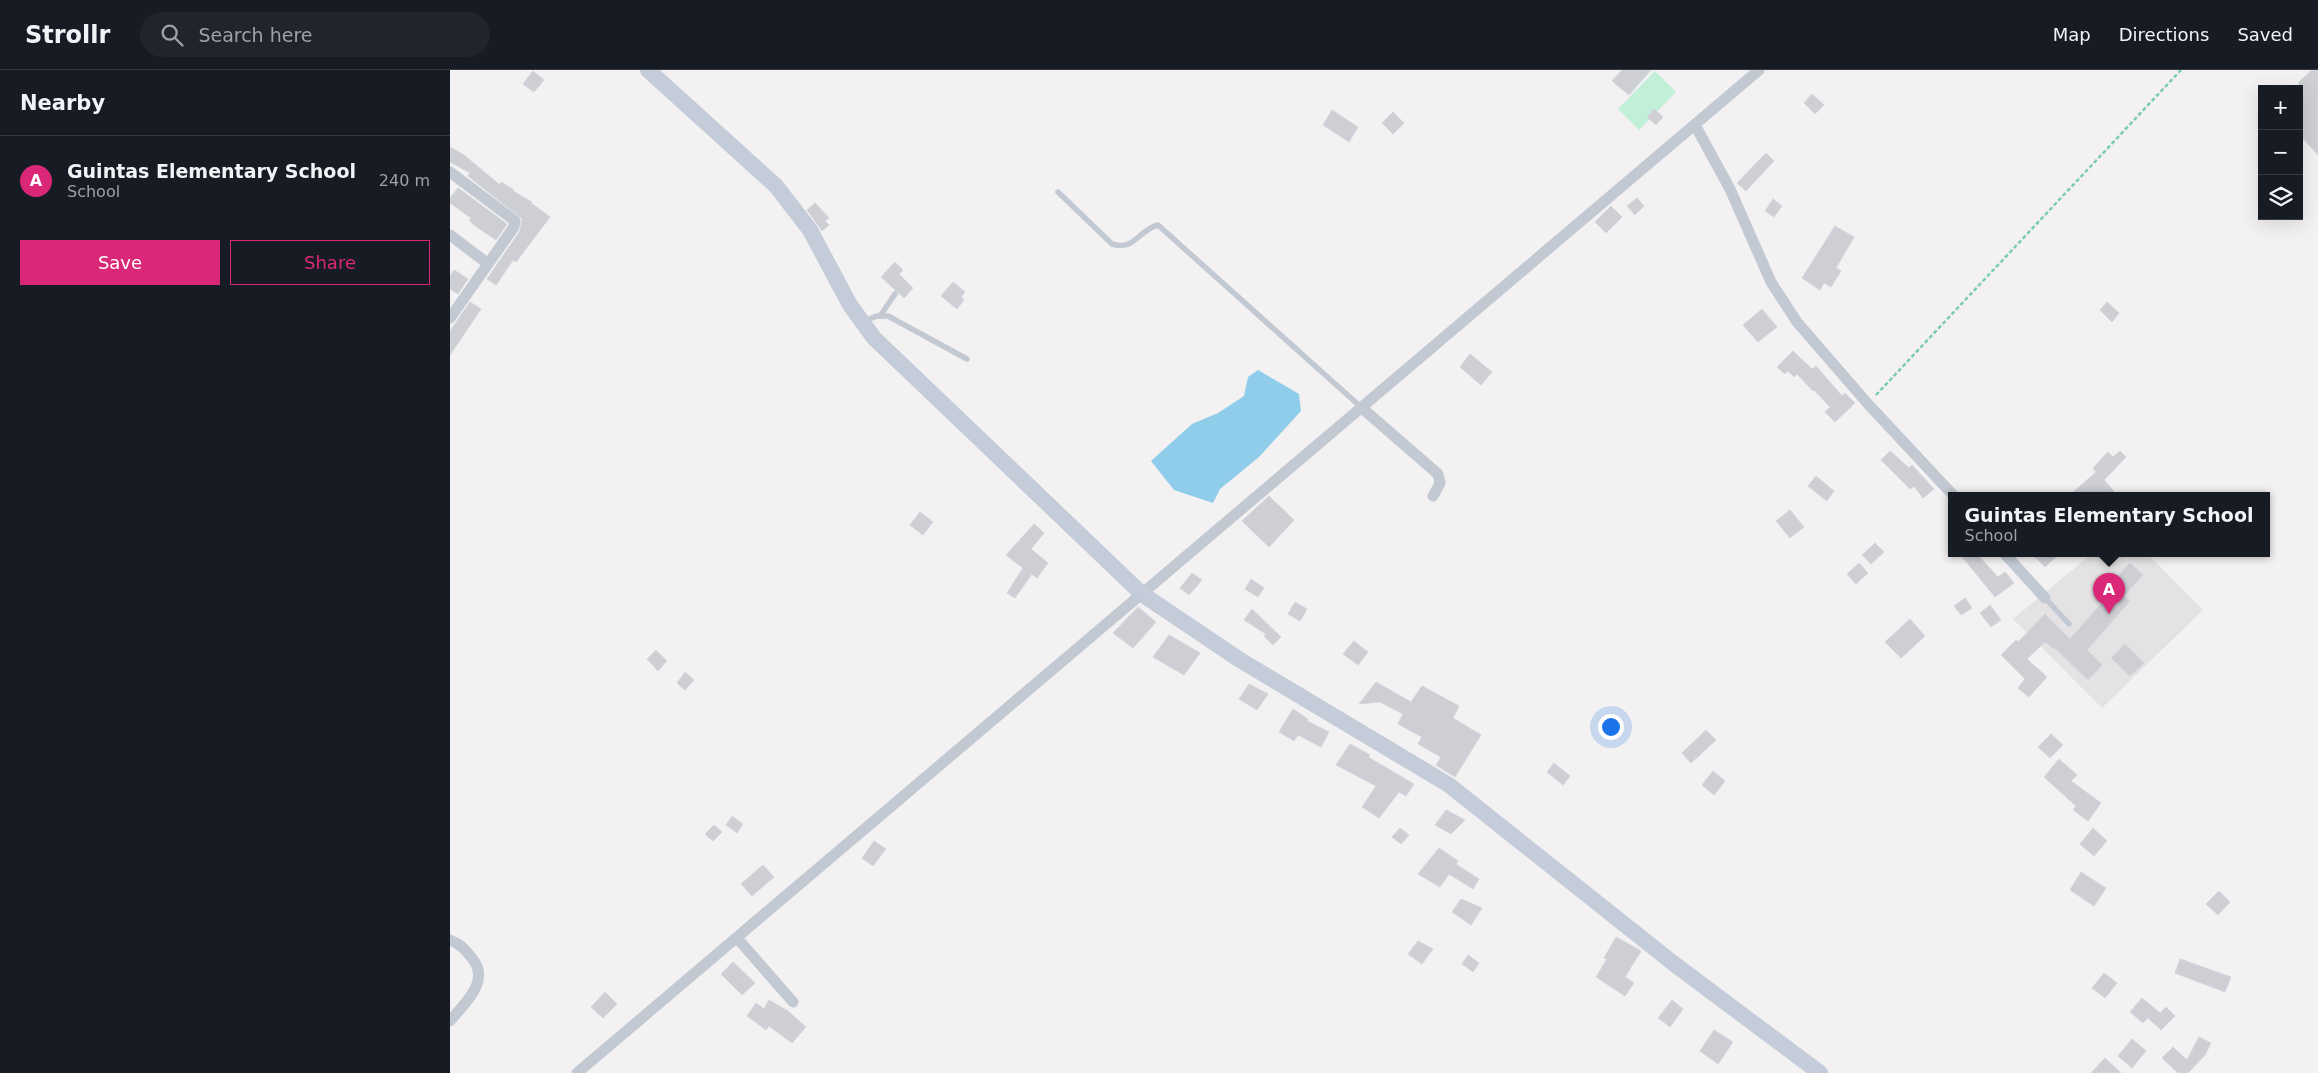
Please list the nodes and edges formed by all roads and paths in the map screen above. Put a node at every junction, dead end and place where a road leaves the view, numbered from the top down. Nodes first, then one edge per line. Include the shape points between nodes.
1 (648, 70) edge
2 (1759, 70) edge
3 (2181, 70) edge
4 (1695, 125) junction
5 (450, 172) edge
6 (1058, 192) dead end
7 (450, 235) edge
8 (487, 263) junction
9 (895, 294) dead end
10 (454, 301) edge
11 (880, 316) junction
12 (450, 318) edge
13 (862, 322) junction
14 (967, 359) dead end
15 (1868, 404) junction
16 (1362, 408) junction
17 (1949, 492) edge
18 (1433, 496) dead end
19 (2008, 557) edge
20 (1142, 594) junction
21 (2045, 598) joint
22 (2069, 624) dead end
23 (737, 938) junction
24 (450, 940) edge
25 (793, 1002) dead end
26 (450, 1021) edge
27 (577, 1073) edge
28 (1820, 1073) edge

1 - 13 street via 776,186 810,230
2 - 4 street
3 - 15 path
4 - 15 street via 1730,189 1771,282 1798,322
4 - 16 street
5 - 8 street via 515,222
6 - 16 lane via 1112,244 1132,244 1148,227 1158,225
7 - 8 street
8 - 10 street
9 - 11 lane
10 - 12 street
11 - 13 lane
11 - 14 lane via 895,319
13 - 20 street via 874,338
15 - 17 street
16 - 18 street via 1438,474 1440,483
16 - 20 street
19 - 21 street
20 - 23 street
20 - 28 street via 1240,660 1449,785 1672,963
21 - 22 lane
23 - 25 street
23 - 27 street
24 - 26 street via 460,944 476,962 480,977 473,994

